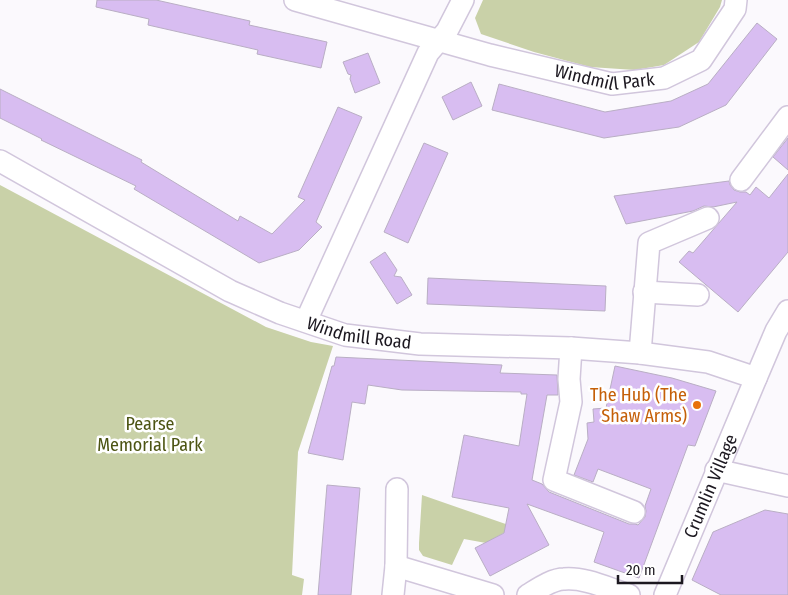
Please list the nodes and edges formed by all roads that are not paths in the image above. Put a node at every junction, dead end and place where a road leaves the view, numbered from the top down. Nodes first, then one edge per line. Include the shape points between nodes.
1 (295, 0) edge
2 (463, 0) edge
3 (736, 0) edge
4 (438, 41) junction
5 (788, 117) edge
6 (0, 160) edge
7 (741, 180) dead end
8 (708, 218) dead end
9 (644, 292) junction
10 (698, 295) dead end
11 (788, 311) edge
12 (306, 321) junction
13 (571, 348) junction
14 (640, 352) junction
15 (756, 378) junction
16 (716, 470) junction
17 (788, 486) edge
18 (397, 489) dead end
19 (634, 512) dead end
20 (396, 566) junction
21 (393, 595) edge
22 (493, 595) edge
23 (528, 595) edge
24 (629, 595) edge
25 (665, 595) edge

1 - 4 street, Windmill Park
2 - 4 street
3 - 4 street, Windmill Park via 735,10 700,60 664,78 612,84
4 - 12 street via 428,53
5 - 7 street
6 - 12 street, Windmill Road via 230,291
8 - 9 street via 648,243
9 - 10 street
9 - 14 street
11 - 15 street, Crumlin Village
12 - 13 street, Windmill Road via 345,335 420,344
13 - 14 street, Windmill Road
13 - 19 street via 571,402 554,480
14 - 15 street, Windmill Road via 708,362
15 - 16 street, Crumlin Village
16 - 17 street
16 - 25 street, Crumlin Village
18 - 20 street
20 - 21 street
20 - 22 street
23 - 24 street via 563,578

